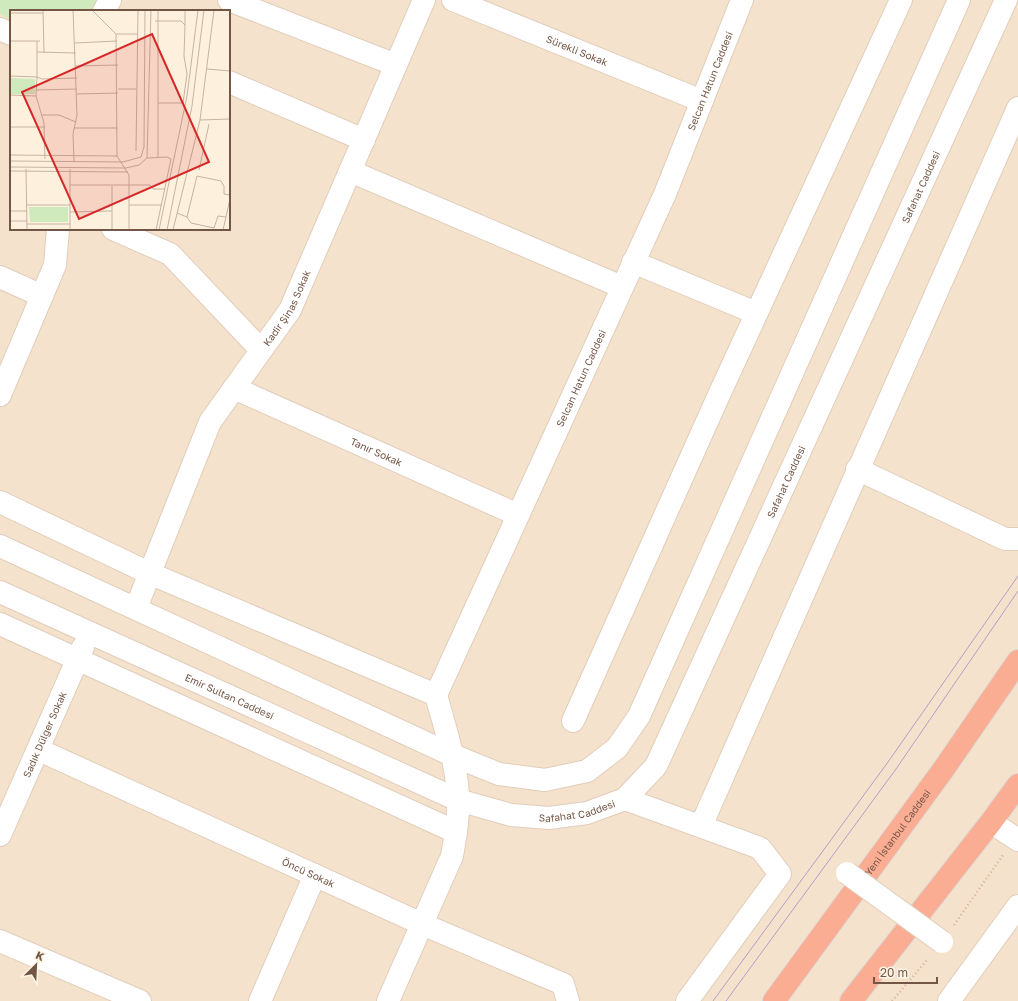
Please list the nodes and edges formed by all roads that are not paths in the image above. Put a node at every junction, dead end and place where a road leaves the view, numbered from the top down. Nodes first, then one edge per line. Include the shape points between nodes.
1 (110, 0) edge
2 (229, 0) edge
3 (424, 0) edge
4 (453, 0) edge
5 (742, 0) edge
6 (901, 0) edge
7 (959, 0) edge
8 (1006, 0) edge
9 (105, 10) edge
10 (0, 29) edge
11 (10, 34) edge
12 (396, 65) junction
13 (230, 82) edge
14 (702, 101) junction
15 (1018, 108) edge
16 (364, 140) junction
17 (350, 171) junction
18 (58, 230) edge
19 (115, 230) edge
20 (633, 262) junction
21 (0, 277) edge
22 (622, 287) junction
23 (42, 296) junction
24 (756, 313) junction
25 (261, 350) junction
26 (234, 388) junction
27 (0, 395) edge
28 (857, 469) junction
29 (0, 502) edge
30 (518, 515) junction
31 (1018, 539) edge
32 (0, 546) edge
33 (149, 573) junction
34 (0, 592) edge
35 (136, 608) junction
36 (0, 624) edge
37 (89, 633) junction
38 (78, 660) junction
39 (1018, 661) edge
40 (436, 696) junction
41 (573, 721) dead end
42 (39, 750) junction
43 (452, 755) junction
44 (1018, 785) edge
45 (626, 799) junction
46 (458, 800) junction
47 (991, 822) junction
48 (701, 826) junction
49 (456, 832) junction
50 (0, 835) edge
51 (1017, 839) edge
52 (847, 874) dead end
53 (315, 876) junction
54 (1018, 906) edge
55 (422, 924) junction
56 (0, 941) edge
57 (942, 942) road end
58 (140, 1001) edge
59 (260, 1001) edge
60 (388, 1001) edge
61 (568, 1001) edge
62 (687, 1001) edge
63 (774, 1001) edge
64 (851, 1001) edge
65 (949, 1001) edge

1 - 9 street
2 - 12 street
3 - 12 street, Kadir Şinas Sokak
4 - 14 street, Sürekli Sokak
5 - 14 street, Selcan Hatun Caddesi
6 - 24 street
7 - 43 street via 639,716 617,748 587,771 545,780 499,774
8 - 45 street, Safahat Caddesi via 656,766
10 - 11 street
12 - 16 street, Kadir Şinas Sokak
13 - 16 street
14 - 20 street, Selcan Hatun Caddesi via 665,194
15 - 28 street
16 - 17 street, Kadir Şinas Sokak
17 - 22 street
17 - 25 street, Kadir Şinas Sokak via 290,310
18 - 23 street via 54,265
19 - 25 street via 170,254
20 - 22 street, Selcan Hatun Caddesi
20 - 24 street
21 - 23 street
22 - 30 street, Selcan Hatun Caddesi
23 - 27 street
24 - 41 street
25 - 26 street, Kadir Şinas Sokak
26 - 30 street, Tanır Sokak
26 - 33 street, Kadir Şinas Sokak via 210,422
28 - 31 street via 1005,539
28 - 48 street
29 - 33 street
30 - 40 street, Selcan Hatun Caddesi
32 - 35 street
33 - 35 street, Kadir Şinas Sokak
33 - 40 street
34 - 37 street, Emir Sultan Caddesi
35 - 43 street
36 - 38 street
37 - 38 street, Sadık Dülger Sokak
37 - 46 street, Emir Sultan Caddesi
38 - 42 street, Sadık Dülger Sokak
38 - 49 street
39 - 63 highway, Yeni İstanbul Caddesi via 938,777
40 - 43 street
42 - 50 street, Sadık Dülger Sokak
42 - 53 street, Öncü Sokak
43 - 46 street
44 - 47 highway
45 - 46 street, Safahat Caddesi via 587,813 549,818 511,815
45 - 48 street
46 - 49 street
47 - 51 street
47 - 64 highway
48 - 62 street via 760,848 780,874
49 - 55 street via 452,856
52 - 57 street, bridge
53 - 55 street, Öncü Sokak
53 - 59 street
54 - 65 street
55 - 60 street
55 - 61 street, Öncü Sokak via 563,984
56 - 58 street

